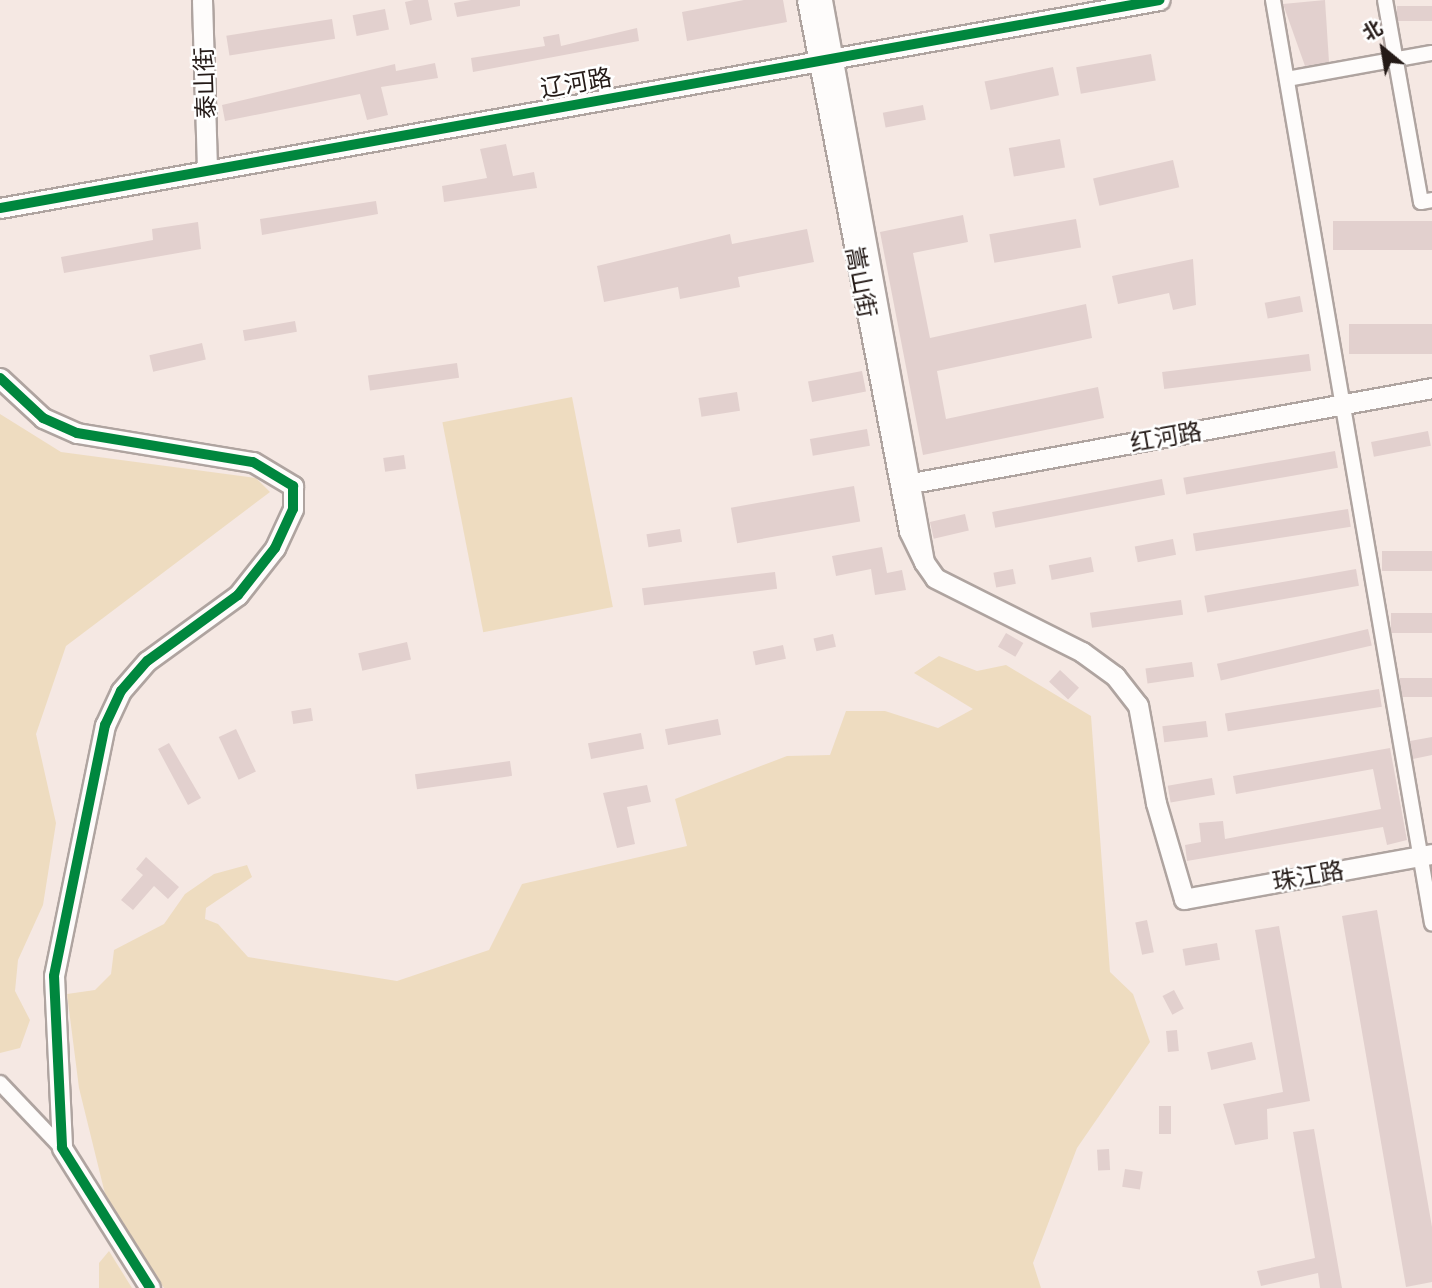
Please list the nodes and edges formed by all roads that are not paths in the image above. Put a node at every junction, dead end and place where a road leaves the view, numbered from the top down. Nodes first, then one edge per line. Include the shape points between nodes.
1 (202, 0) edge
2 (807, 0) edge
3 (822, 0) edge
4 (1159, 0) edge
5 (1273, 0) edge
6 (1385, 0) edge
7 (1087, 6) edge
8 (1432, 53) edge
9 (1395, 60) junction
10 (826, 61) junction
11 (1287, 79) junction
12 (207, 167) junction
13 (1432, 200) edge
14 (0, 208) edge
15 (0, 378) edge
16 (1432, 388) edge
17 (1344, 404) junction
18 (907, 484) junction
19 (1426, 855) edge
20 (1184, 899) joint
21 (1432, 923) edge
22 (0, 1083) edge
23 (62, 1148) junction
24 (150, 1288) edge

1 - 12 street, 泰山街
2 - 10 street, 嵩山街
3 - 10 street, 嵩山街
4 - 7 street, 辽河路
5 - 11 street
6 - 9 street
7 - 10 street, 辽河路
8 - 9 street
9 - 11 street
9 - 13 street via 1421,202
10 - 12 street, 辽河路
10 - 18 street, 嵩山街
11 - 17 street
12 - 14 street, 辽河路
15 - 23 street via 43,418 77,433 253,461 293,486 293,509 268,557 238,595 147,661 121,691 106,725 54,976
16 - 17 street, 红河路
17 - 18 street, 红河路
17 - 19 street
18 - 20 street, 嵩山街 via 909,531 936,578 1115,676 1138,705 1156,803
19 - 20 street, 珠江路
19 - 21 street
22 - 23 street
23 - 24 street

